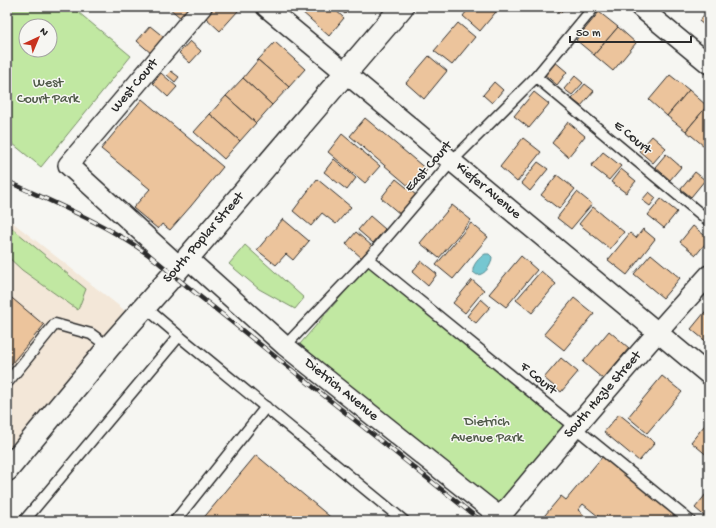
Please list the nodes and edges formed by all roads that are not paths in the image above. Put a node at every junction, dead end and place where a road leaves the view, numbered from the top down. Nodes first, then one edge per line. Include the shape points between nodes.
1 (202, 7) edge
2 (266, 7) edge
3 (402, 7) edge
4 (594, 7) edge
5 (640, 7) edge
6 (709, 64) edge
7 (346, 74) junction
8 (536, 76) junction
9 (452, 161) junction
10 (68, 165) joint
11 (709, 221) edge
12 (368, 259) junction
13 (183, 262) junction
14 (709, 275) edge
15 (145, 307) junction
16 (657, 331) junction
17 (179, 336) junction
18 (285, 346) junction
19 (109, 348) junction
20 (709, 375) edge
21 (7, 383) edge
22 (266, 407) junction
23 (574, 427) junction
24 (7, 470) edge
25 (500, 517) joint
26 (24, 521) edge
27 (175, 521) edge
28 (404, 521) edge
29 (690, 521) edge

1 - 10 street, West Court
2 - 7 street, Kiefer Avenue
3 - 7 main road, South Poplar Street
4 - 8 lane, East Court
5 - 6 street
7 - 9 street, Kiefer Avenue
7 - 13 main road, South Poplar Street
8 - 9 lane, East Court
8 - 11 lane, E Court
9 - 12 lane, East Court
9 - 16 street, Kiefer Avenue
10 - 13 street, Dietrich Avenue
12 - 18 lane, East Court
12 - 23 lane, F Court
13 - 15 main road, South Poplar Street
13 - 18 street, Dietrich Avenue
14 - 16 street, South Hazle Street
15 - 17 lane
15 - 19 main road, South Poplar Street
16 - 20 street, Kiefer Avenue
16 - 23 street, South Hazle Street
17 - 22 lane
17 - 26 lane
18 - 25 street, Dietrich Avenue
19 - 21 lane via 91,334 56,324
19 - 24 main road, South Poplar Street
22 - 27 lane
22 - 28 lane
23 - 25 street, South Hazle Street
23 - 29 lane, F Court

